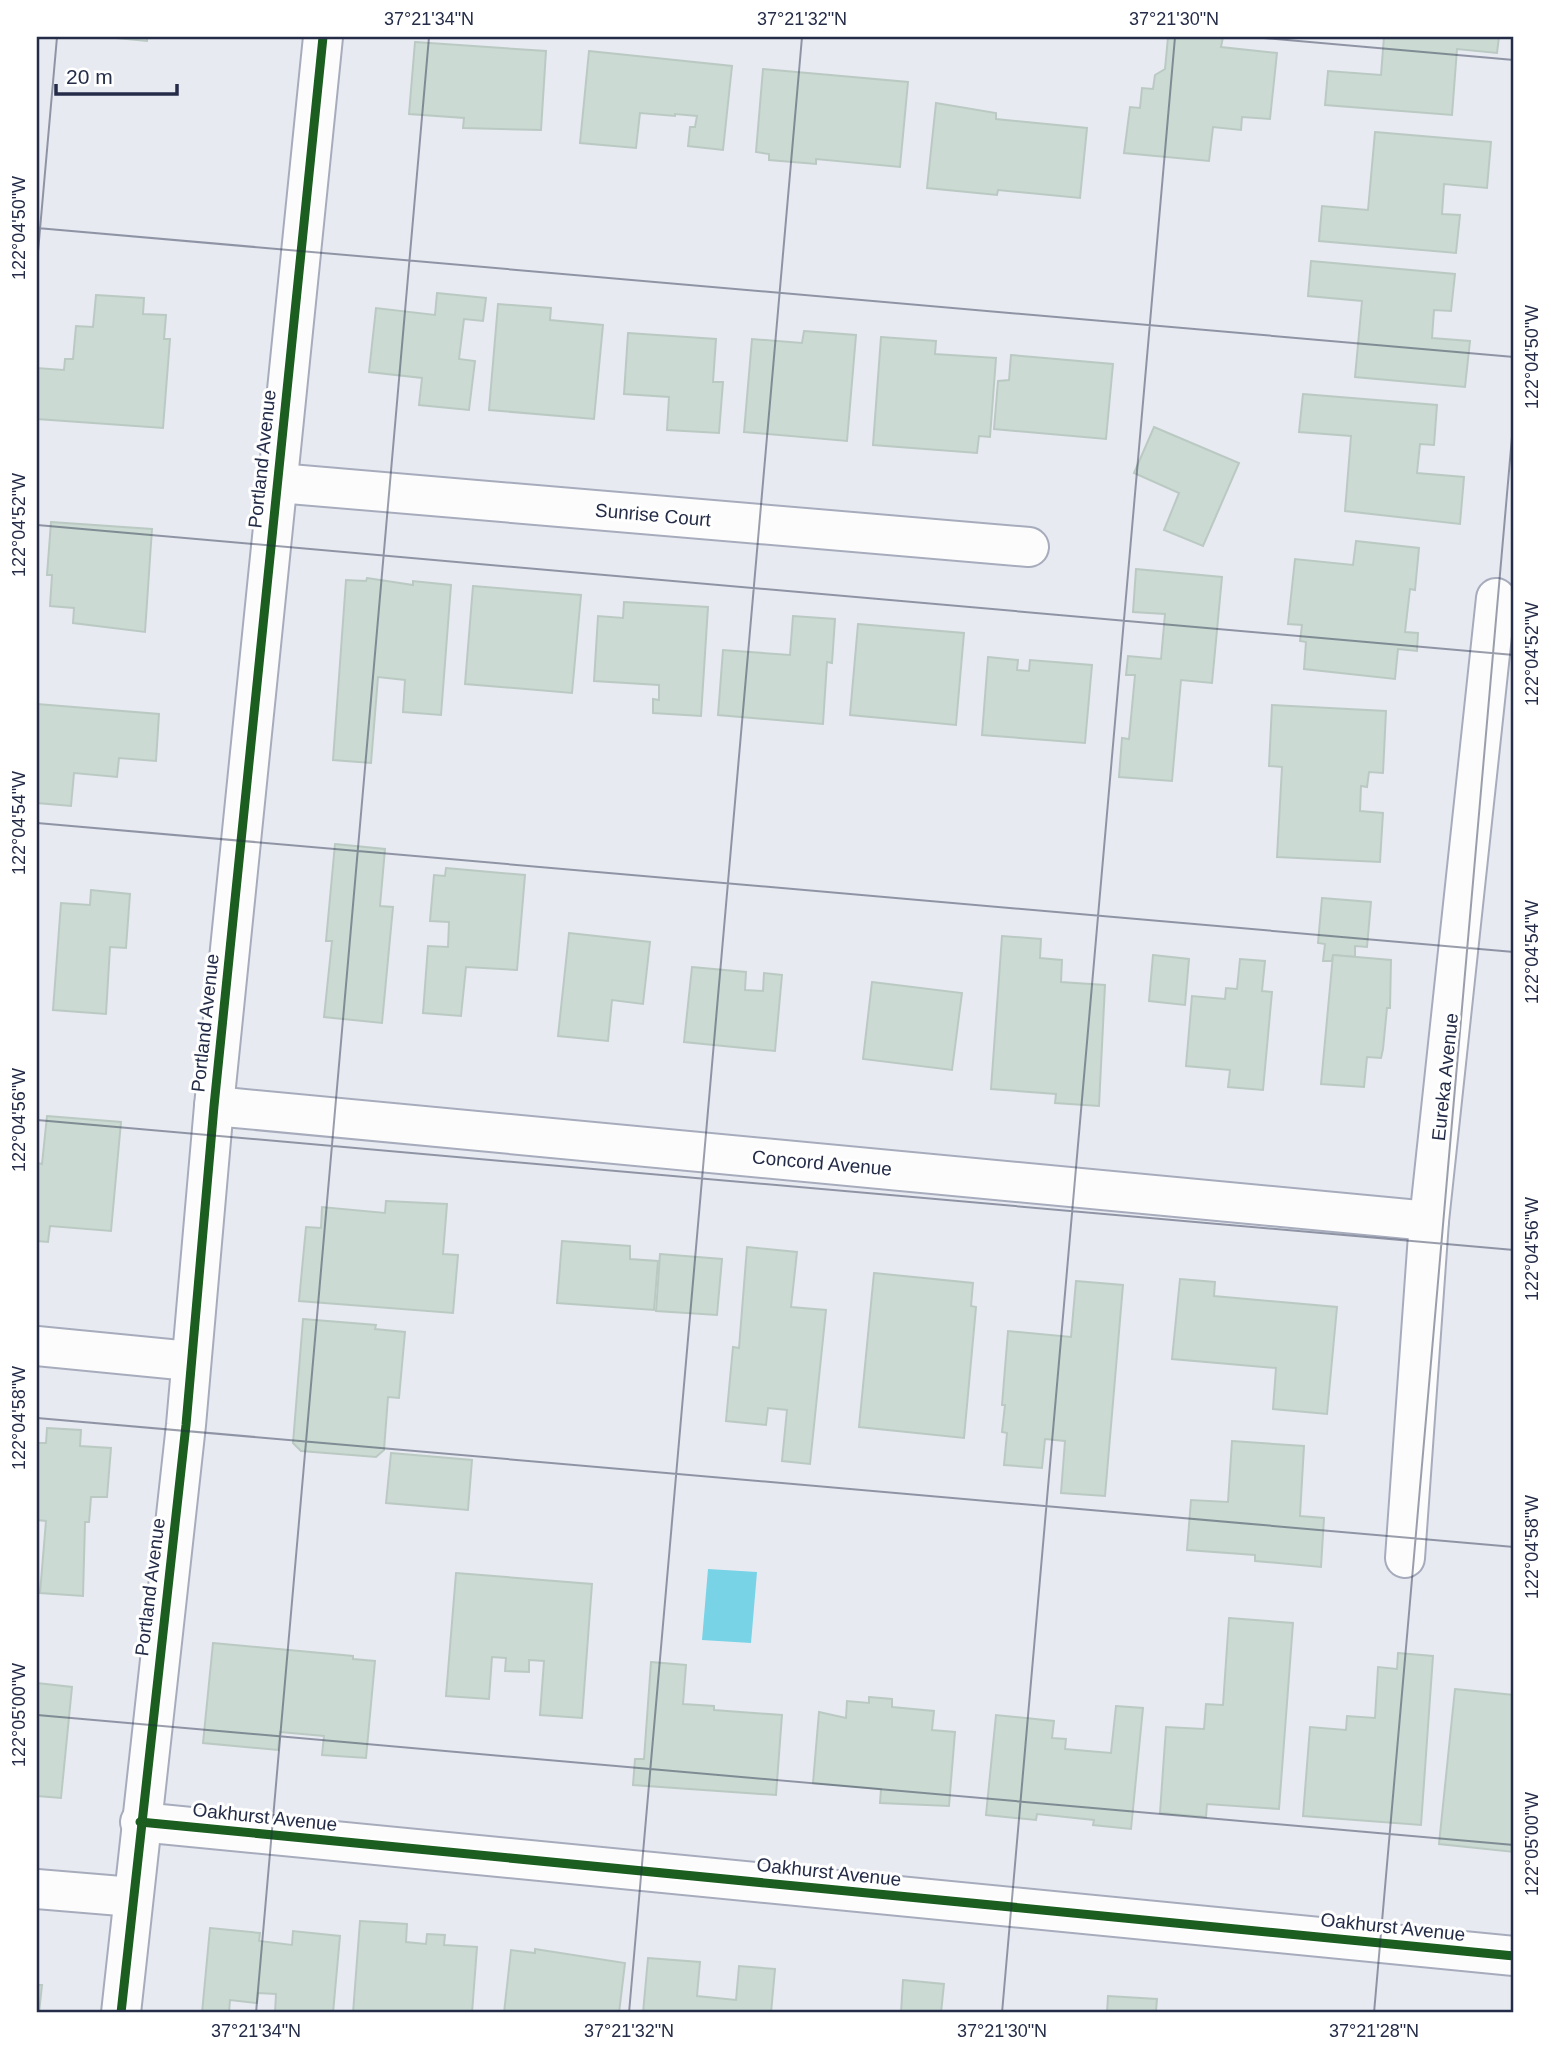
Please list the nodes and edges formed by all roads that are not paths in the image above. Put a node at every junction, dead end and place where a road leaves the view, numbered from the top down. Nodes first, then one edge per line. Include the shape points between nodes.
1 (323, 37) edge
2 (278, 483) junction
3 (1029, 547) dead end
4 (1496, 598) dead end
5 (214, 1106) junction
6 (1429, 1221) junction
7 (37, 1346) edge
8 (190, 1361) junction
9 (1405, 1558) dead end
10 (141, 1822) junction
11 (37, 1889) edge
12 (133, 1896) junction
13 (1514, 1956) edge
14 (121, 2013) edge

1 - 2 street, Portland Avenue
2 - 3 street, Sunrise Court
2 - 5 street, Portland Avenue
4 - 6 street, Eureka Avenue
5 - 6 street, Concord Avenue
5 - 8 street, Portland Avenue
6 - 9 street, Eureka Avenue
7 - 8 street
8 - 10 street, Portland Avenue
10 - 12 street, Portland Avenue
10 - 13 street, Oakhurst Avenue
11 - 12 street
12 - 14 street, Portland Avenue

